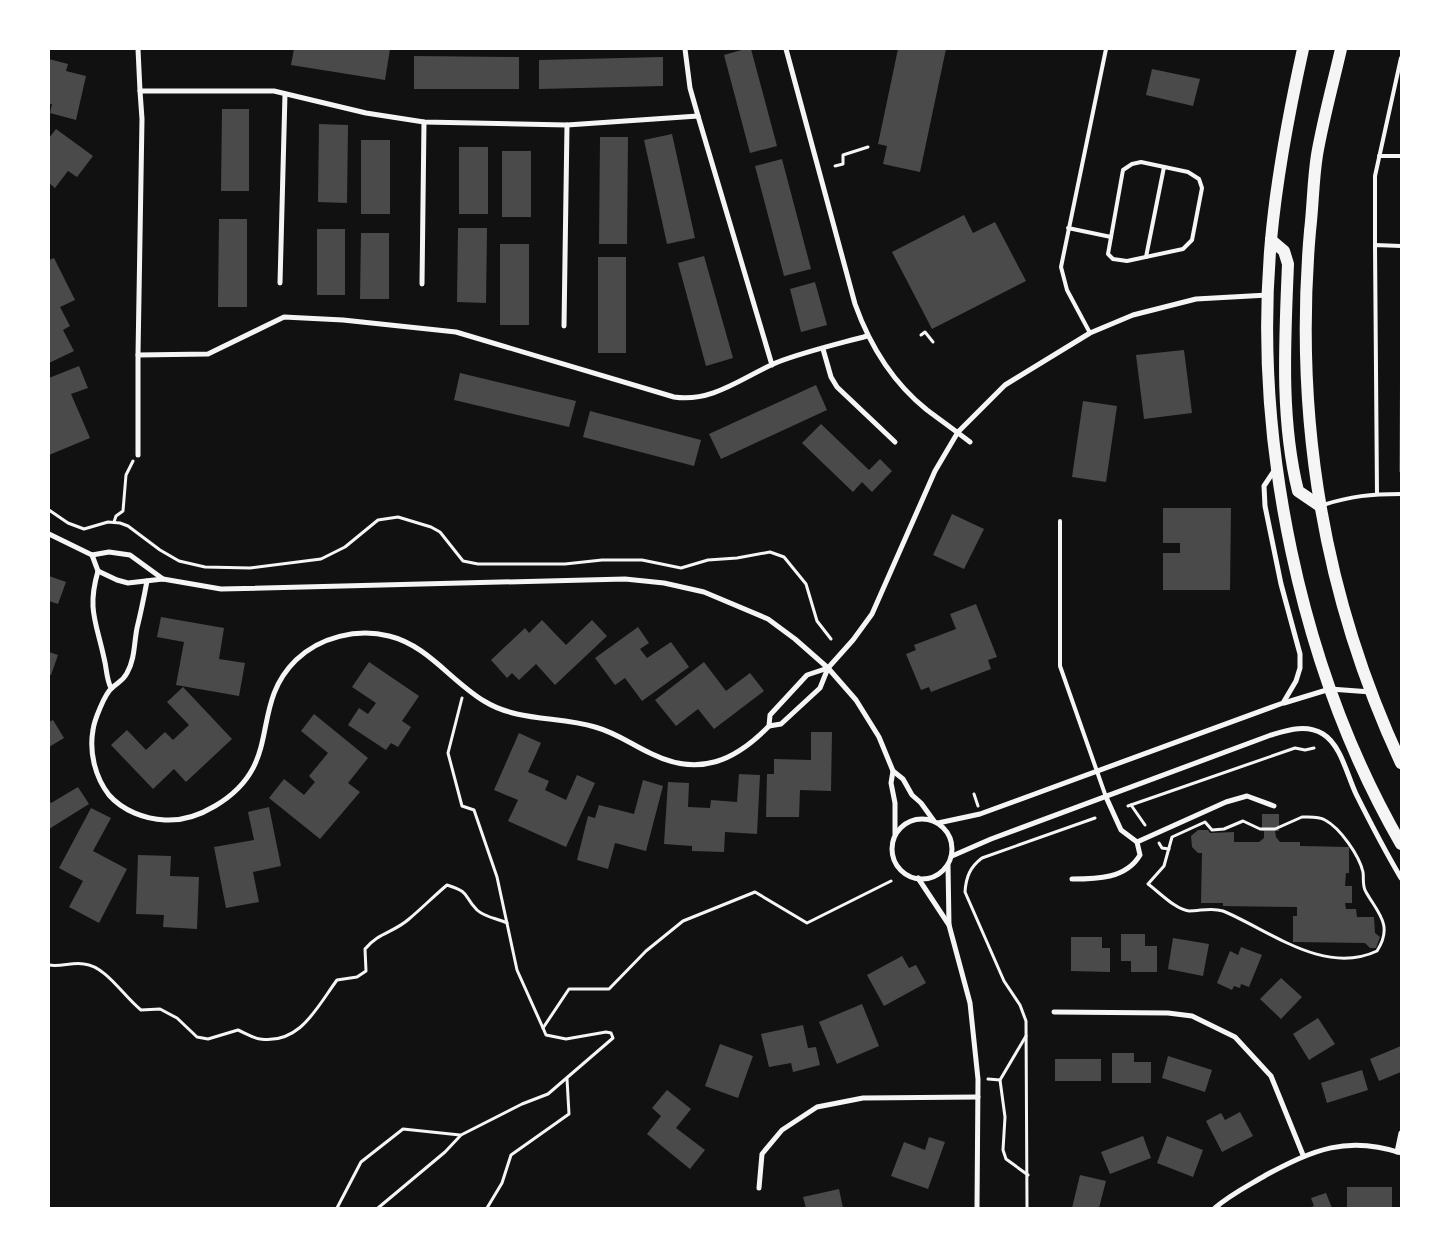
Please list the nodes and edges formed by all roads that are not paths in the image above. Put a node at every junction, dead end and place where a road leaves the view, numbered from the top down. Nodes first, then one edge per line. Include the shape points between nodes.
1 (138, 49) edge
2 (685, 49) edge
3 (786, 49) edge
4 (1106, 49) edge
5 (1303, 49) edge
6 (1341, 49) edge
7 (1401, 58) edge
8 (140, 91) junction
9 (285, 94) junction
10 (698, 116) junction
11 (424, 122) junction
12 (567, 125) junction
13 (1379, 156) junction
14 (1401, 156) edge
15 (1164, 167) junction
16 (1068, 228) junction
17 (1110, 237) junction
18 (1271, 240) junction
19 (1376, 245) junction
20 (1401, 246) edge
21 (1146, 257) junction
22 (280, 283) dead end
23 (422, 284) dead end
24 (1269, 296) junction
25 (564, 326) dead end
26 (1090, 333) junction
27 (867, 336) junction
28 (823, 348) junction
29 (138, 355) junction
30 (772, 365) junction
31 (958, 432) junction
32 (894, 442) dead end
33 (970, 442) dead end
34 (138, 456) road end
35 (1277, 466) junction
36 (1377, 494) junction
37 (1401, 494) edge
38 (1320, 506) junction
39 (1060, 521) dead end
40 (49, 534) edge
41 (92, 556) junction
42 (98, 571) junction
43 (163, 579) junction
44 (148, 581) junction
45 (828, 668) junction
46 (111, 688) junction
47 (1330, 689) junction
48 (1371, 692) junction
49 (1283, 703) junction
50 (769, 726) junction
51 (1401, 763) edge
52 (893, 771) junction
53 (1097, 771) junction
54 (1106, 797) junction
55 (1274, 806) dead end
56 (936, 822) junction
57 (895, 834) junction
58 (1137, 842) junction
59 (1401, 844) edge
60 (952, 856) junction
61 (948, 865) junction
62 (918, 878) junction
63 (1401, 878) edge
64 (1072, 879) dead end
65 (950, 925) junction
66 (1054, 1012) dead end
67 (978, 1097) junction
68 (1401, 1133) edge
69 (1399, 1152) edge
70 (1303, 1155) junction
71 (759, 1188) dead end
72 (977, 1208) edge
73 (1215, 1208) edge

1 - 8 street
2 - 10 street via 690,88
3 - 27 street via 855,304
4 - 16 lane
5 - 18 highway via 1288,117
6 - 38 highway via 1317,156 1305,296 1309,433
7 - 13 lane
8 - 9 street via 268,91
8 - 29 street
9 - 11 street via 366,113
9 - 22 street
10 - 12 street
10 - 30 street
11 - 12 street
11 - 23 street
12 - 25 street
13 - 14 lane
13 - 19 lane via 1375,176
15 - 17 lane via 1142,162 1123,170
15 - 21 lane
15 - 21 lane via 1188,172 1199,179 1202,188 1192,240 1183,249
16 - 17 lane
16 - 26 lane via 1061,274
17 - 21 lane via 1108,254 1113,259 1127,261
18 - 24 highway
18 - 38 highway via 1284,251 1288,264 1285,373 1293,471 1298,491
19 - 20 lane
19 - 36 lane
24 - 26 street via 1196,299 1164,305
24 - 35 highway via 1267,348
26 - 31 street via 1005,385
27 - 28 street
27 - 31 street via 894,377 926,408
28 - 30 street
28 - 32 street via 837,387
29 - 30 street via 208,354 279,318 290,317 451,331 681,398 709,395
29 - 34 street
31 - 33 street
31 - 45 street via 935,471 872,614
35 - 47 highway via 1292,553 1310,629
35 - 49 street via 1264,486 1265,506 1300,654 1300,668 1293,690
36 - 37 lane
36 - 38 lane via 1349,496
38 - 48 highway via 1353,643
39 - 53 lane via 1060,666
40 - 41 street
41 - 42 street
41 - 43 street via 109,552 130,555
42 - 44 street via 122,582
42 - 46 street via 92,606 105,660 106,679
43 - 44 street
43 - 45 street via 221,589 626,579 664,583 704,592 768,619
44 - 46 street via 132,662 121,683
45 - 50 street via 820,688 780,724
45 - 50 street via 807,675 770,715
45 - 52 street via 856,700 874,729
46 - 50 street via 92,730 92,752 98,775 110,796 119,804 141,816 170,820 185,819 212,808 246,782 259,760 269,707 277,685 298,659 325,642 355,633 390,636 414,646 465,688 500,709 519,716 594,726 665,760 700,764 728,758 744,749
47 - 48 street
47 - 49 street
47 - 59 highway via 1355,754
48 - 51 highway
49 - 53 street
52 - 56 street
52 - 57 street
53 - 54 lane
53 - 56 street via 980,814
54 - 58 street via 1121,830
54 - 60 street
54 - 63 street via 1287,730 1315,730 1334,746
55 - 58 street via 1247,796
56 - 57 street via 910,821
56 - 60 street via 950,837
57 - 62 street via 892,855 896,865
58 - 64 street via 1140,855 1129,868 1113,876
60 - 61 street
61 - 62 street via 932,877
61 - 65 street
62 - 65 street
65 - 67 street via 970,1003
66 - 70 street via 1192,1016 1235,1037 1271,1076
67 - 71 street via 863,1098 818,1107 782,1130 762,1154
67 - 72 street
68 - 69 street
69 - 70 street via 1350,1146 1326,1148
70 - 73 street via 1245,1186

